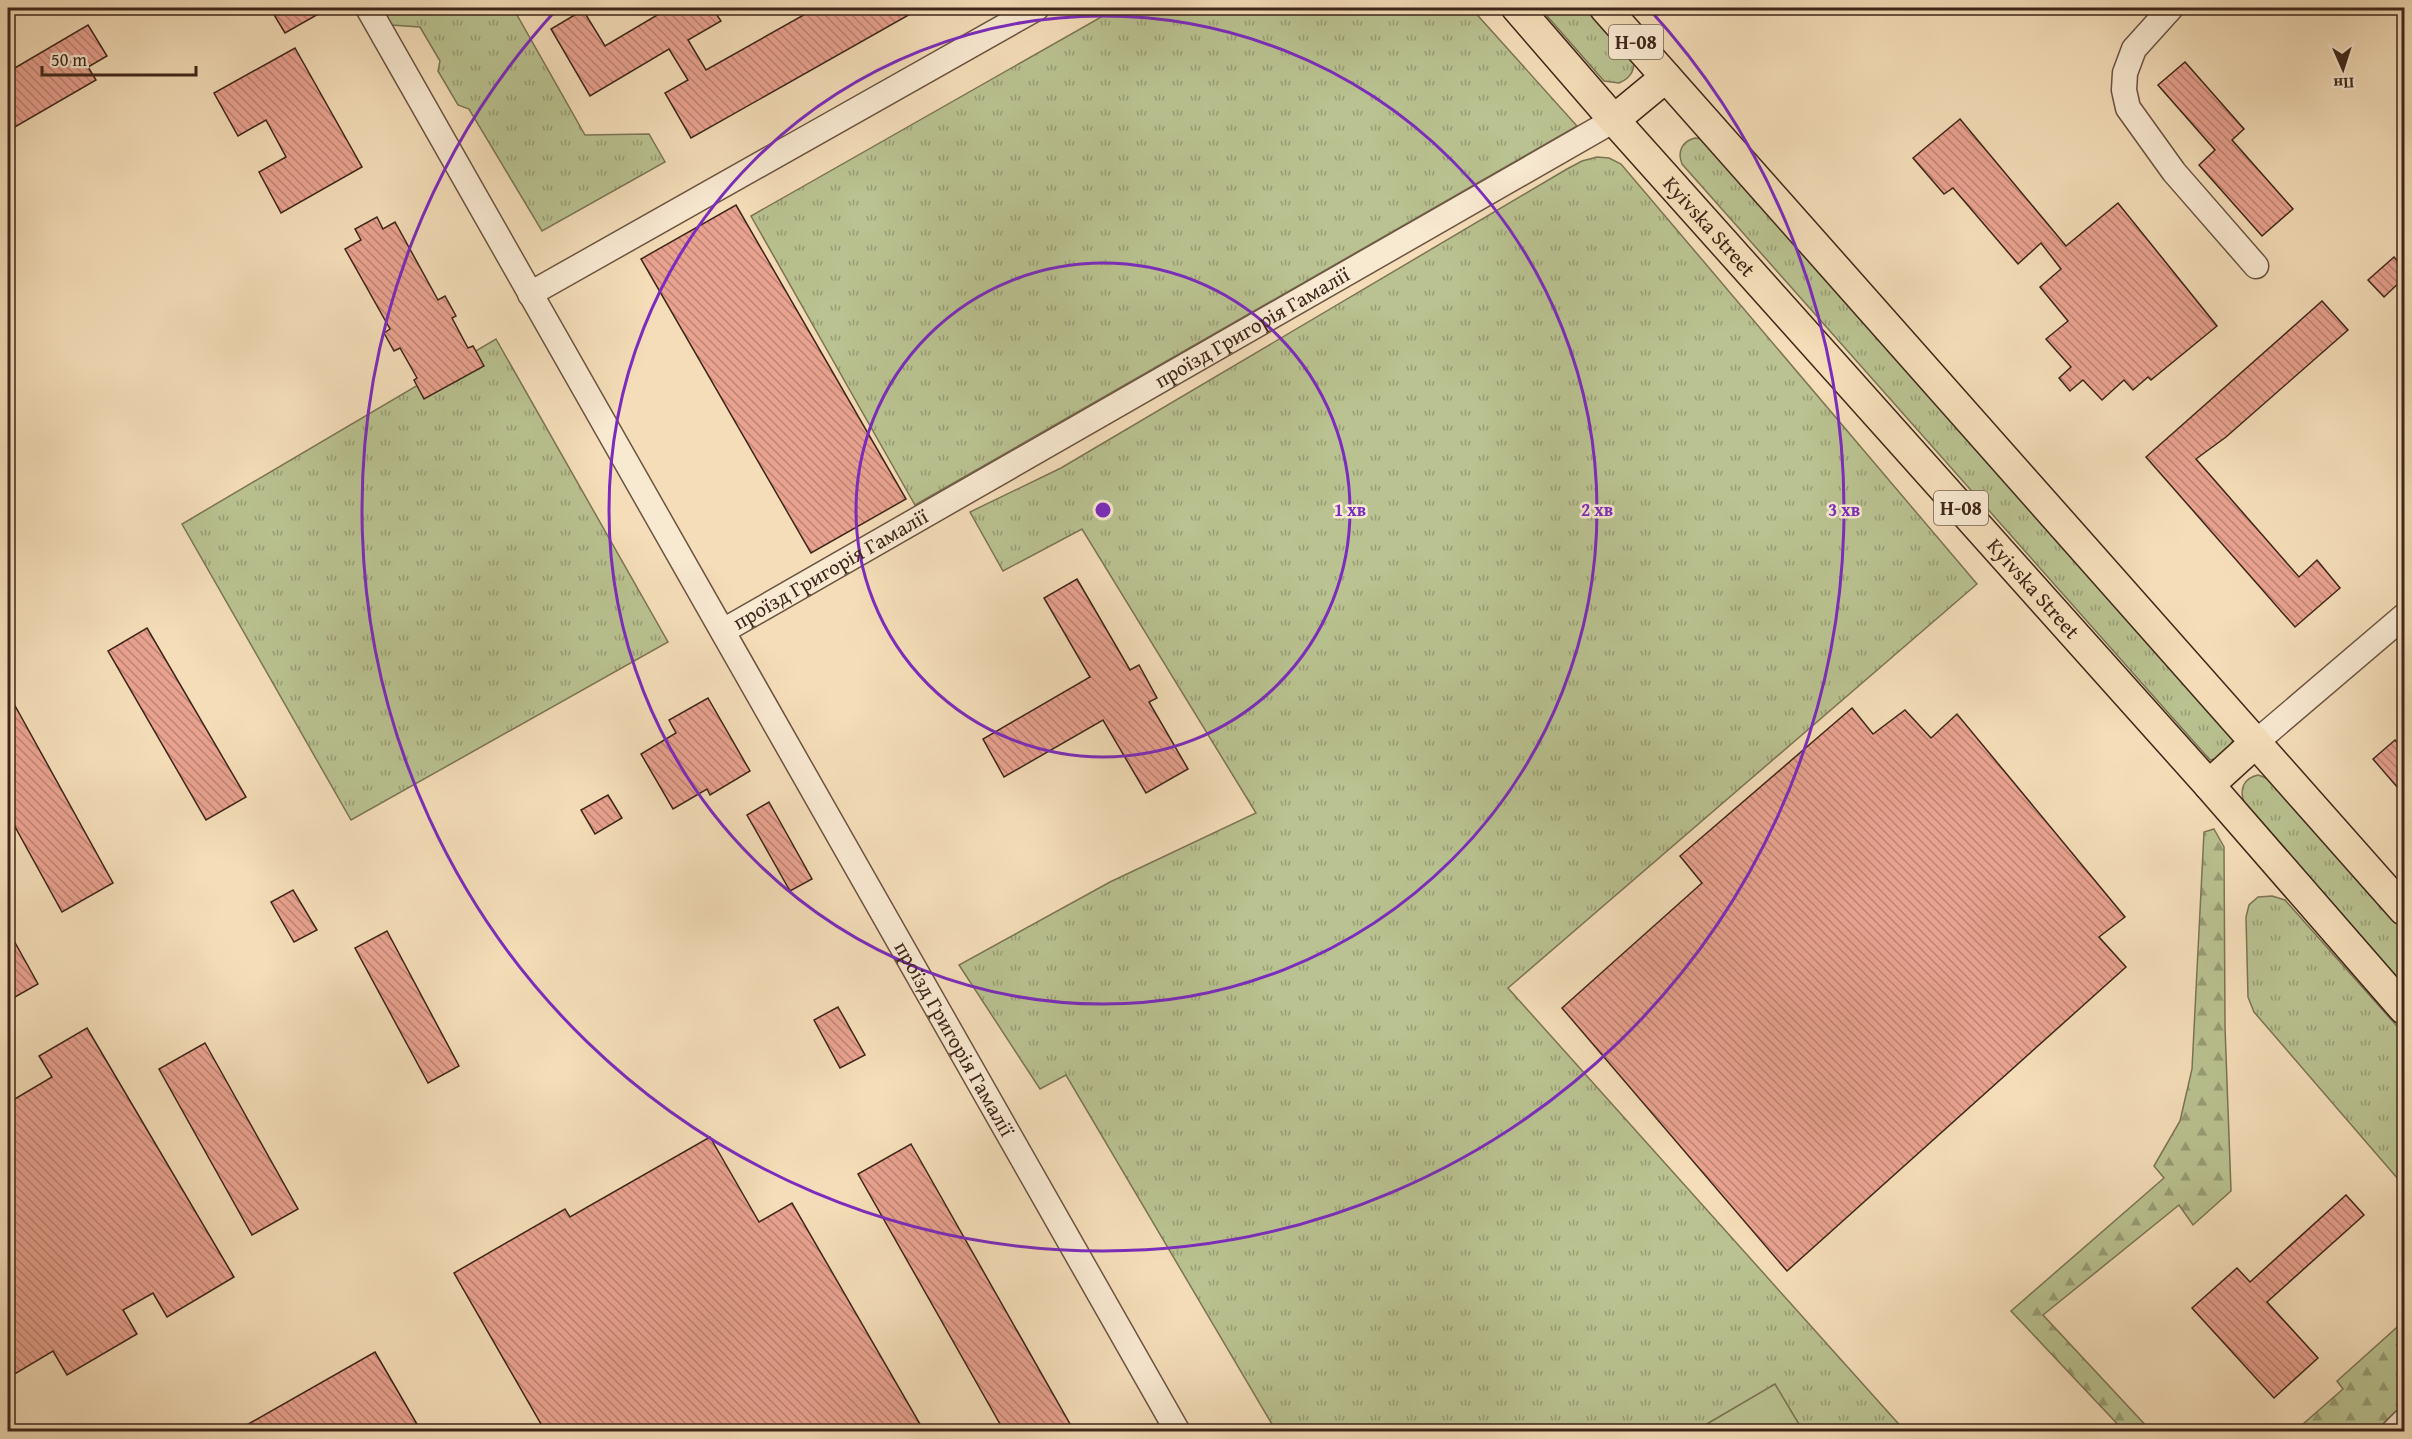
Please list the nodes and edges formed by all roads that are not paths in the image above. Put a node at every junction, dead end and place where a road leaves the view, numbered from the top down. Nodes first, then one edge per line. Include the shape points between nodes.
1 (368, 8) edge
2 (1037, 8) edge
3 (1516, 8) edge
4 (1605, 8) edge
5 (2171, 8) edge
6 (1666, 77) junction
7 (1614, 120) junction
8 (2256, 266) dead end
9 (530, 294) junction
10 (2404, 616) edge
11 (723, 631) junction
12 (2255, 743) junction
13 (2209, 785) junction
14 (2404, 910) edge
15 (2404, 1009) edge
16 (2404, 1421) edge
17 (1178, 1431) edge
18 (2393, 1431) edge

1 - 9 street
2 - 9 street
3 - 7 main road, Kyivska Street / Н-08
4 - 6 main road, Н-08
5 - 8 street via 2134,49 2125,73 2128,108 2174,172
6 - 7 main road
6 - 12 main road, Н-08
7 - 11 street, проїзд Григорія Гамалії
7 - 13 main road, Kyivska Street / Н-08
9 - 11 street
10 - 12 street
11 - 17 street, проїзд Григорія Гамалії
12 - 13 main road
12 - 14 main road, Н-08
13 - 15 main road, Kyivska Street / Н-08
16 - 18 street

